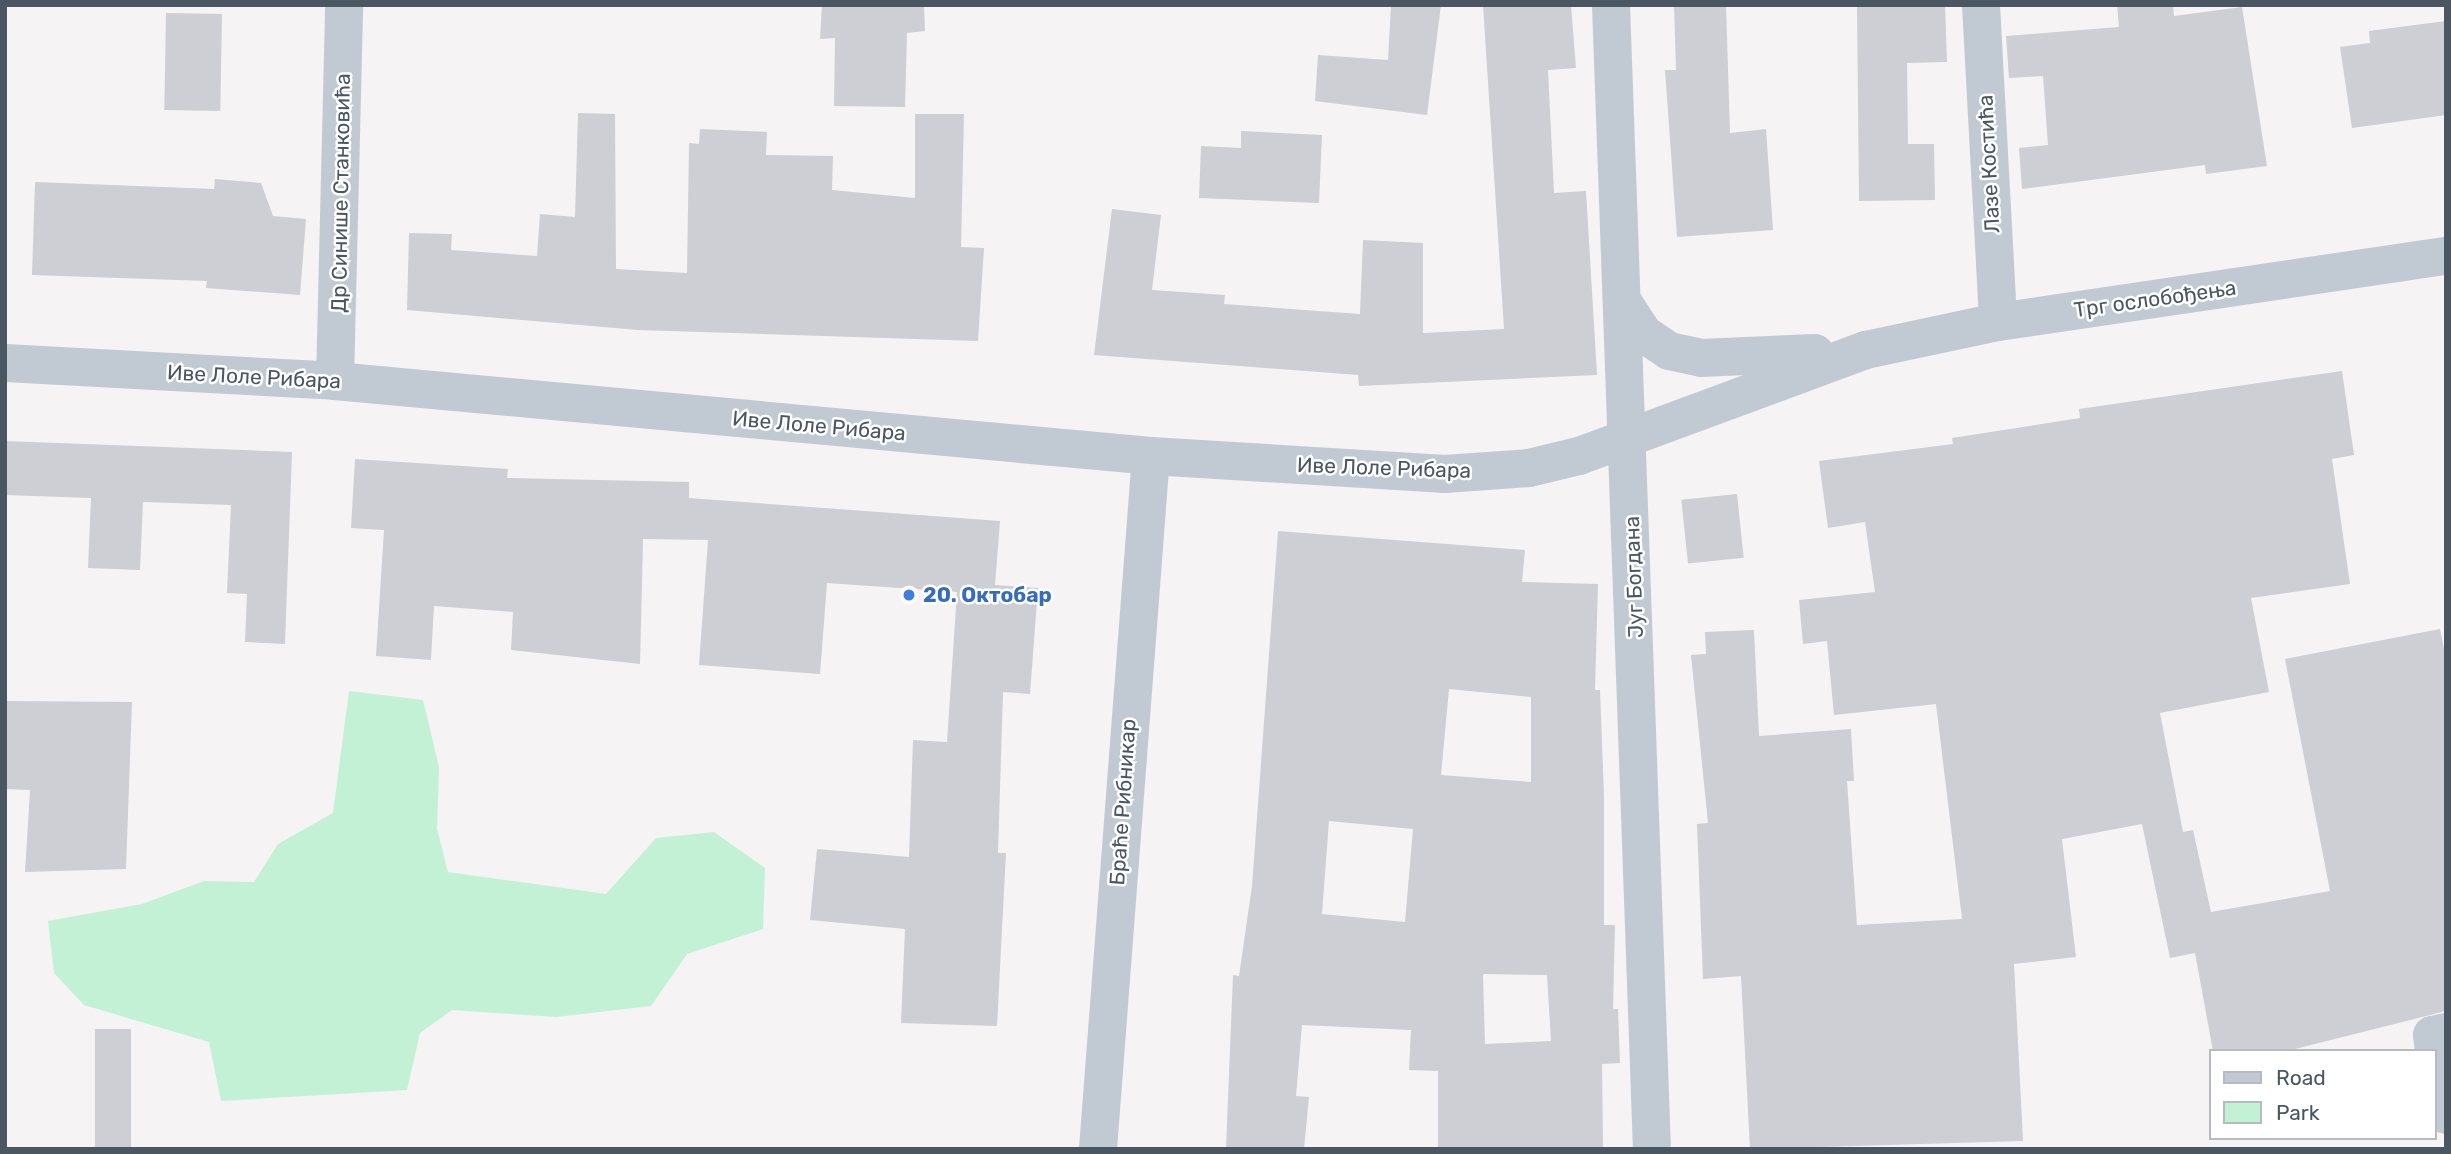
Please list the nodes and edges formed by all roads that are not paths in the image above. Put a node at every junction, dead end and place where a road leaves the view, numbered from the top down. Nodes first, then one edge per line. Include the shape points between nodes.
1 (344, 5) edge
2 (1611, 5) edge
3 (1981, 5) edge
4 (2446, 256) edge
5 (1625, 305) junction
6 (1998, 322) junction
7 (1866, 350) junction
8 (5, 363) edge
9 (335, 381) junction
10 (1629, 439) junction
11 (1151, 456) junction
12 (2437, 1045) edge
13 (2446, 1115) edge
14 (1098, 1149) edge
15 (1652, 1149) edge

1 - 9 street, Др Синише Станковића
2 - 5 street, Југ Богдана
3 - 6 street, Лазе Костића
4 - 6 street, Трг ослобођења
5 - 7 street, Трг ослобођења via 1644,334 1669,351 1701,358
5 - 10 street, Југ Богдана
6 - 7 street, Трг ослобођења
7 - 10 street, Трг ослобођења
8 - 9 street, Иве Лоле Рибара
9 - 11 street, Иве Лоле Рибара
10 - 11 street, Иве Лоле Рибара via 1529,468 1445,474
10 - 15 street, Југ Богдана
11 - 14 street, Браће Рибникар
12 - 13 street

